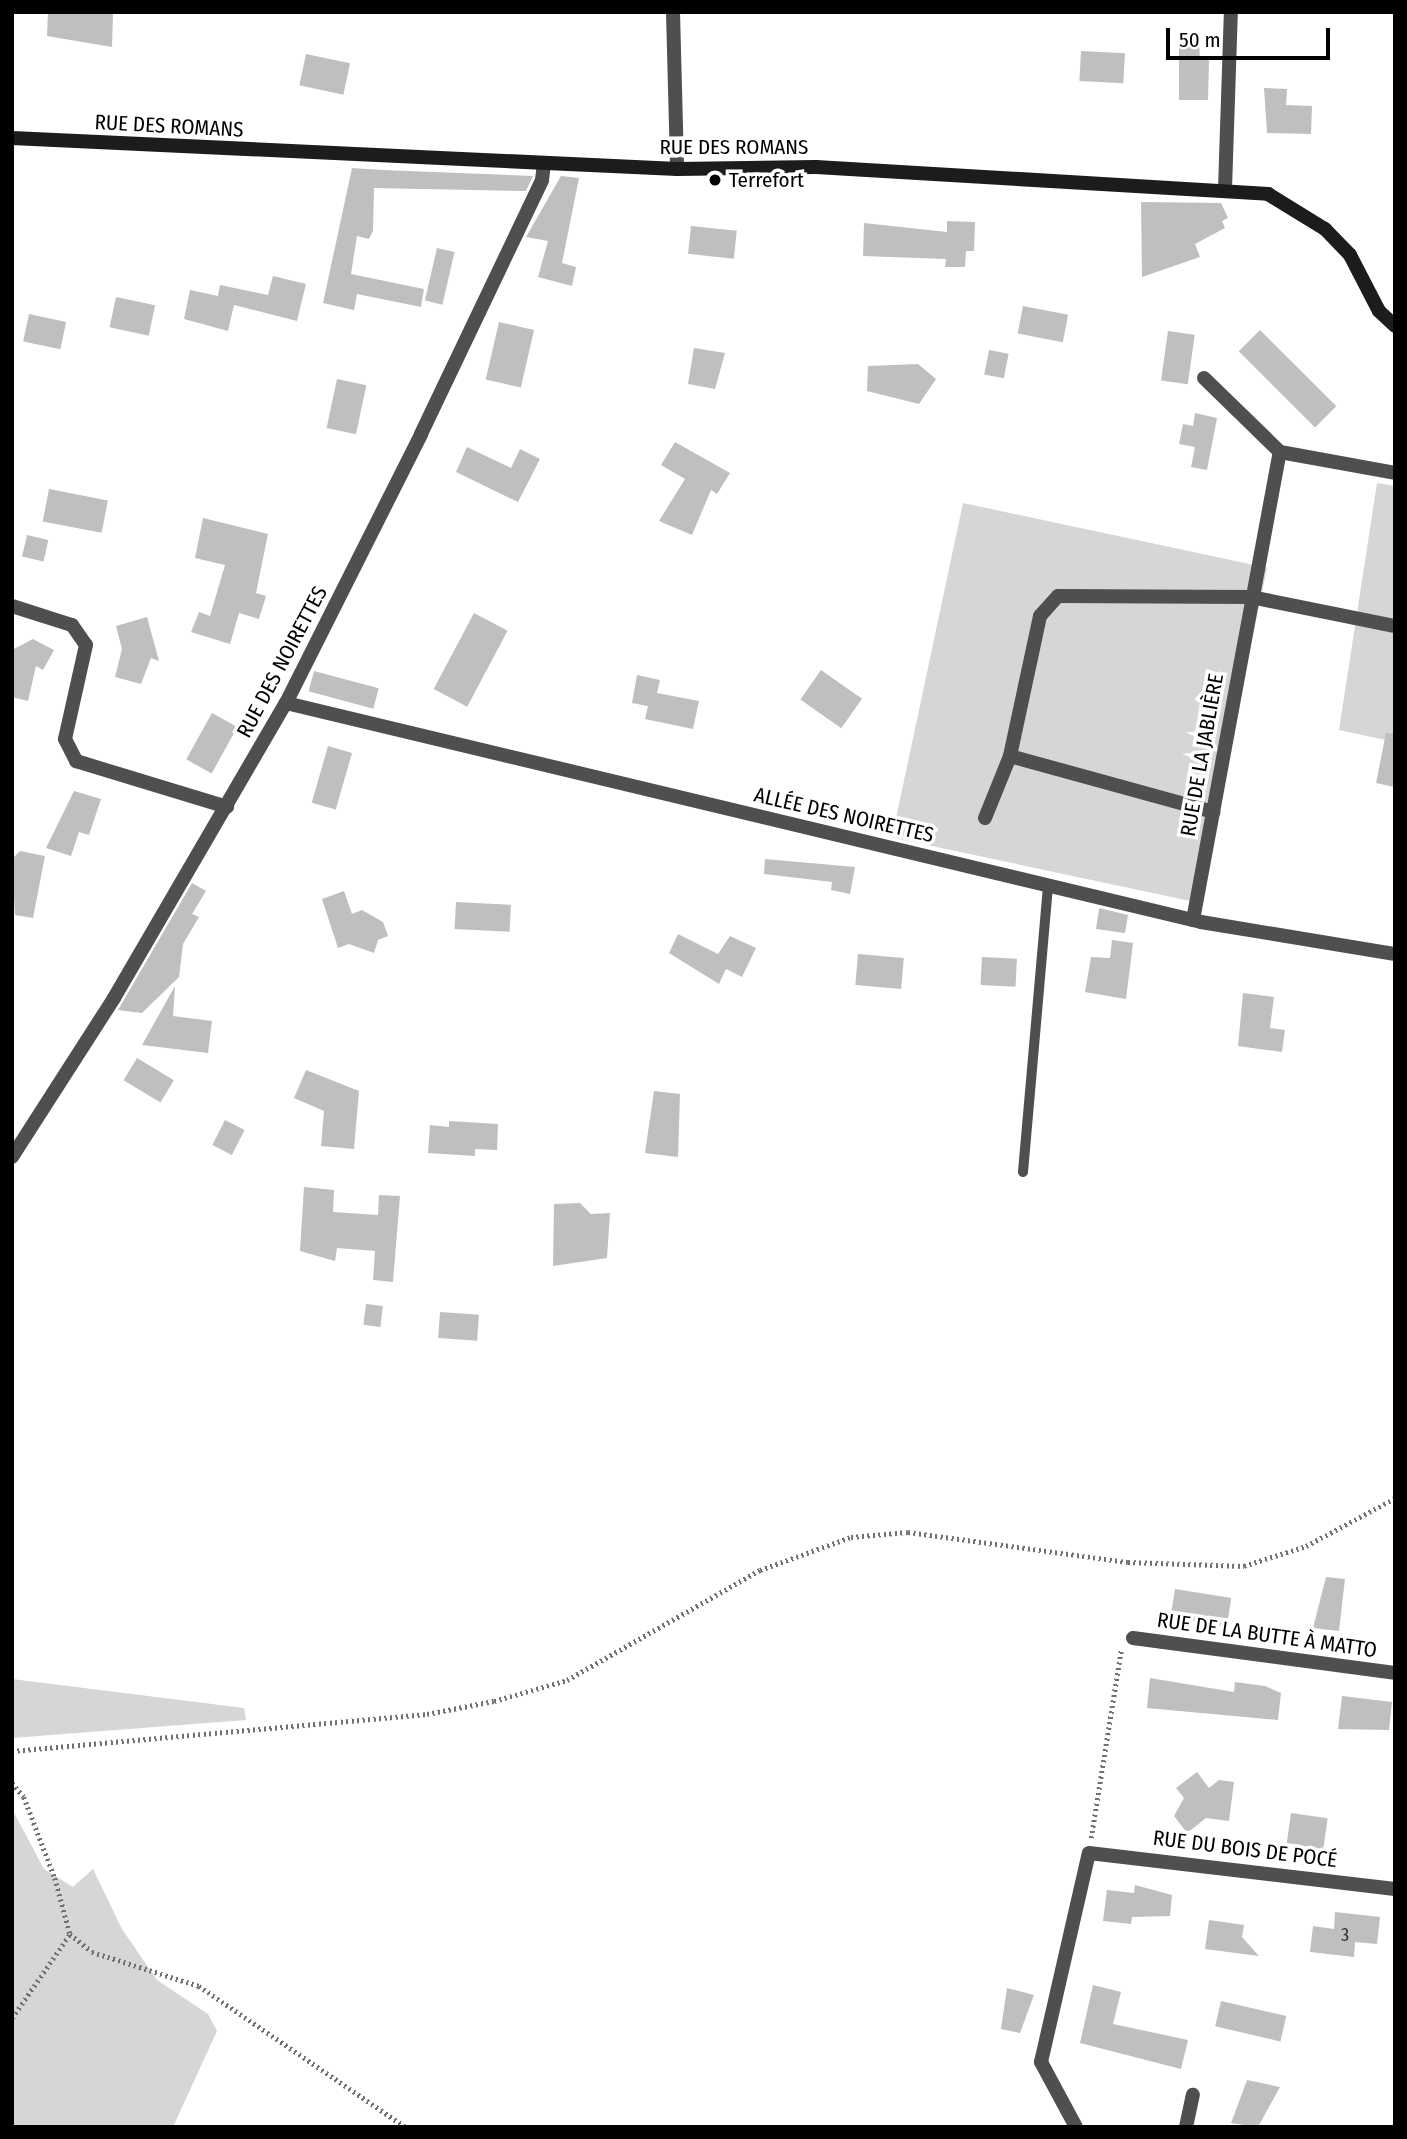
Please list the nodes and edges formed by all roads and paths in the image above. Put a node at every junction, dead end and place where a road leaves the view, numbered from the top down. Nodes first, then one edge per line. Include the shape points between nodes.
1 (673, 12) edge
2 (1231, 12) edge
3 (12, 138) edge
4 (544, 163) junction
5 (677, 169) junction
6 (1225, 189) junction
7 (1395, 326) edge
8 (1204, 378) dead end
9 (1280, 452) junction
10 (1395, 473) edge
11 (1251, 597) junction
12 (12, 606) edge
13 (1395, 626) edge
14 (286, 703) junction
15 (1010, 756) junction
16 (228, 807) junction
17 (1213, 812) junction
18 (985, 818) dead end
19 (1048, 885) junction
20 (1193, 920) junction
21 (1395, 954) edge
22 (12, 1157) edge
23 (1023, 1172) dead end
24 (1395, 1498) edge
25 (1133, 1638) joint
26 (1395, 1673) edge
27 (12, 1751) edge
28 (12, 1783) edge
29 (1089, 1853) junction
30 (1395, 1889) edge
31 (70, 1934) junction
32 (12, 2018) edge
33 (1194, 2095) dead end
34 (406, 2127) edge
35 (1076, 2127) edge
36 (1186, 2127) edge

1 - 5 street
2 - 6 street
3 - 4 street, RUE DES ROMANS
4 - 5 street, RUE DES ROMANS
4 - 14 street, RUE DES NOIRETTES via 542,180 421,434
5 - 6 street, RUE DES ROMANS via 816,167
6 - 7 street, RUE DES ROMANS via 1268,194 1300,208 1350,255 1379,311
8 - 9 street
9 - 10 street
9 - 11 street, RUE DE LA JABLIÈRE
11 - 13 street
11 - 15 street via 1058,596 1040,616
11 - 17 street, RUE DE LA JABLIÈRE
12 - 16 street via 72,625 86,645 65,739 76,761
14 - 16 street, RUE DES NOIRETTES
14 - 19 street, ALLÉE DES NOIRETTES
15 - 17 street
15 - 18 street
16 - 22 street, RUE DES NOIRETTES
17 - 20 street, RUE DE LA JABLIÈRE
19 - 20 street, ALLÉE DES NOIRETTES
19 - 23 lane
20 - 21 street, ALLÉE DES NOIRETTES
24 - 27 path via 1306,1546 1244,1566 1128,1562 908,1532 851,1536 760,1570 566,1680 494,1701 427,1714
25 - 26 street, RUE DE LA BUTTE À MATTO
25 - 29 path via 1121,1649
28 - 31 path via 24,1797 47,1855
29 - 30 street, RUE DU BOIS DE POCÉ
29 - 35 street via 1041,2062
31 - 32 path
31 - 34 path via 92,1952 199,1986
33 - 36 street

